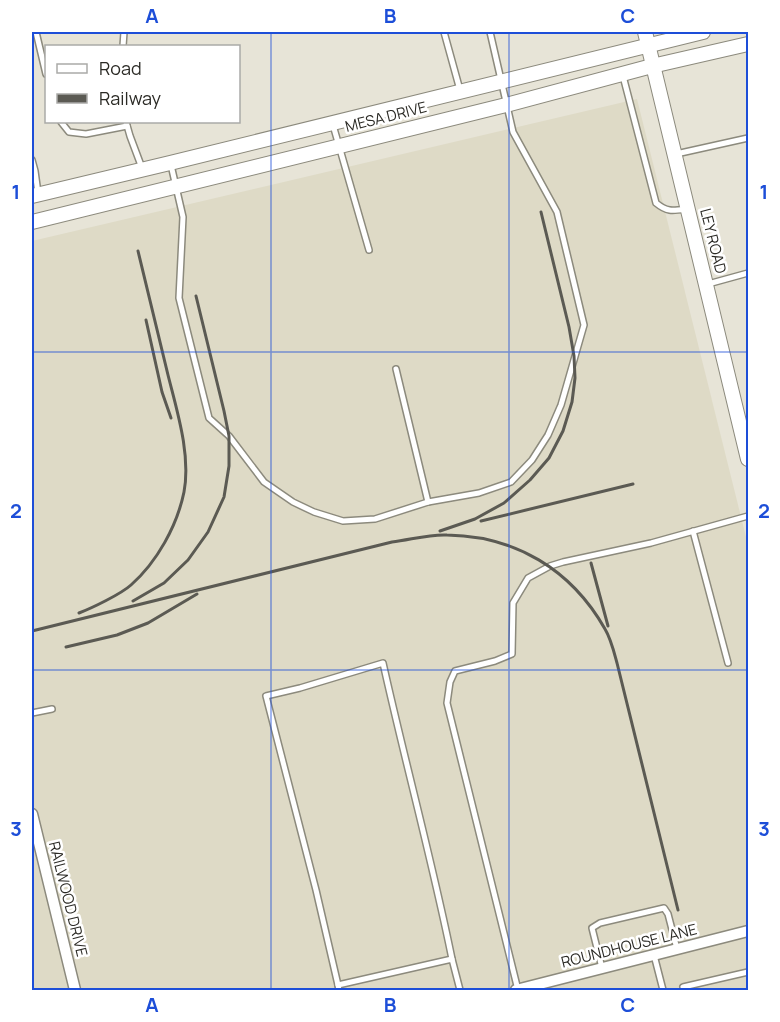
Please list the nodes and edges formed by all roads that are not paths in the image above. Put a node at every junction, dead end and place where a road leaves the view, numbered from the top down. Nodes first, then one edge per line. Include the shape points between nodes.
1 (36, 32) edge
2 (444, 32) edge
3 (490, 32) edge
4 (702, 32) edge
5 (646, 38) edge
6 (748, 44) edge
7 (652, 66) junction
8 (45, 70) edge
9 (622, 74) junction
10 (502, 82) junction
11 (460, 91) junction
12 (506, 105) junction
13 (62, 123) edge
14 (332, 123) junction
15 (127, 124) edge
16 (748, 138) edge
17 (340, 146) junction
18 (674, 154) junction
19 (32, 160) edge
20 (170, 163) junction
21 (142, 170) junction
22 (34, 178) edge
23 (177, 186) junction
24 (35, 195) edge
25 (688, 209) junction
26 (37, 221) edge
27 (369, 250) dead end
28 (748, 273) edge
29 (706, 284) junction
30 (396, 369) dead end
31 (748, 459) edge
32 (428, 502) junction
33 (748, 516) edge
34 (693, 531) junction
35 (728, 663) dead end
36 (52, 709) dead end
37 (32, 713) edge
38 (32, 814) edge
39 (36, 853) edge
40 (748, 931) edge
41 (677, 949) junction
42 (654, 955) junction
43 (452, 959) junction
44 (602, 968) junction
45 (748, 972) edge
46 (543, 987) edge
47 (339, 988) edge
48 (75, 990) edge
49 (460, 990) edge
50 (517, 990) edge
51 (663, 990) edge
52 (684, 990) edge

1 - 8 lane
2 - 11 lane
3 - 10 lane
4 - 5 main road, MESA DRIVE
5 - 7 main road, LEY ROAD
5 - 10 main road, MESA DRIVE
6 - 7 main road, MESA DRIVE
7 - 9 main road, MESA DRIVE
7 - 18 main road, LEY ROAD
9 - 12 main road, MESA DRIVE
9 - 25 lane via 656,203 664,210
10 - 11 main road, MESA DRIVE
10 - 12 lane
11 - 14 main road, MESA DRIVE
12 - 17 main road, MESA DRIVE
12 - 32 lane via 513,132 557,212 584,325 561,405 532,460 511,482 479,493
13 - 15 lane via 69,132 86,134
14 - 17 lane
14 - 20 main road, MESA DRIVE
15 - 21 lane
16 - 18 lane
17 - 23 main road, MESA DRIVE
17 - 27 lane
18 - 25 main road, LEY ROAD
19 - 22 lane
20 - 21 main road, MESA DRIVE
20 - 23 lane
21 - 24 main road, MESA DRIVE
22 - 24 lane
23 - 26 main road, MESA DRIVE
23 - 32 lane via 183,217 179,298 209,418 264,482 315,512 344,521 375,519
24 - 26 main road
25 - 29 main road, LEY ROAD
28 - 29 lane
29 - 31 main road, LEY ROAD
30 - 32 lane
33 - 34 lane
34 - 35 lane
34 - 50 lane via 563,562 528,578 513,603 513,654 455,671 450,682 447,703
36 - 37 lane
38 - 39 street, RAILWOOD DRIVE
39 - 48 street, RAILWOOD DRIVE
40 - 41 street, ROUNDHOUSE LANE
41 - 42 street, ROUNDHOUSE LANE
41 - 44 lane via 664,908 600,923 592,928
42 - 44 street, ROUNDHOUSE LANE
42 - 51 lane
43 - 47 lane
43 - 47 lane via 383,663 266,696
43 - 49 lane
44 - 46 street, ROUNDHOUSE LANE
45 - 52 lane via 683,987
46 - 50 street, ROUNDHOUSE LANE

